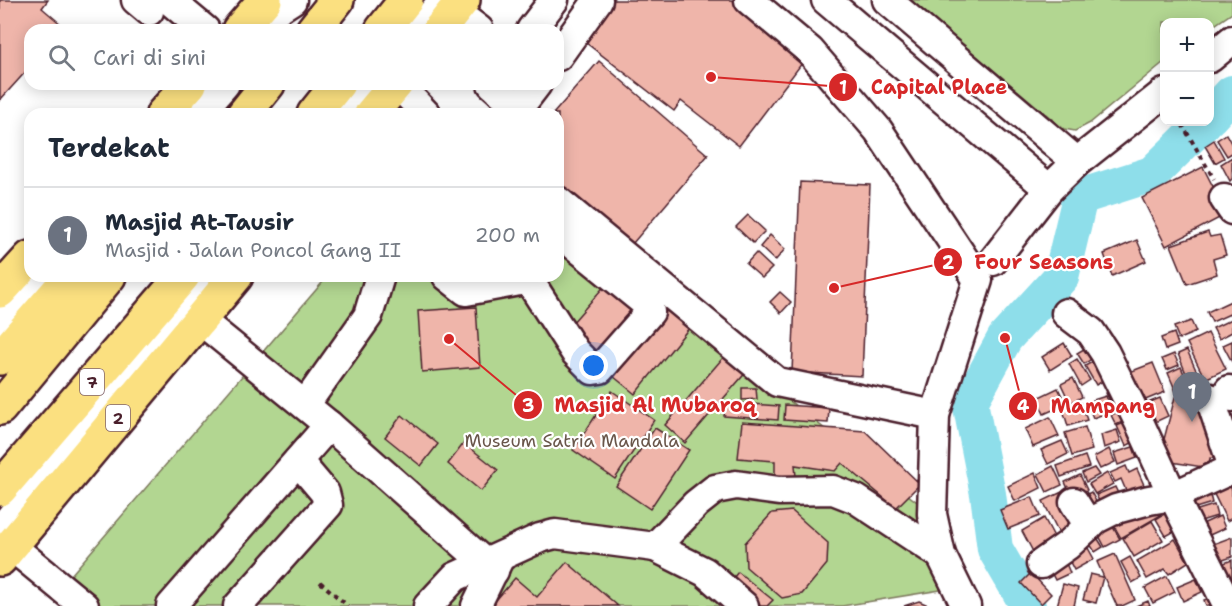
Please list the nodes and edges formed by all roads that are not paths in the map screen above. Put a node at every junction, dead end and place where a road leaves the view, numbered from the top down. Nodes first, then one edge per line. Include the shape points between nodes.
1 (265, 0) edge
2 (292, 0) edge
3 (299, 0) edge
4 (337, 0) edge
5 (406, 0) edge
6 (554, 0) edge
7 (598, 0) edge
8 (749, 0) edge
9 (826, 0) edge
10 (887, 0) edge
11 (152, 4) edge
12 (455, 14) edge
13 (193, 24) edge
14 (244, 24) edge
15 (254, 24) edge
16 (278, 24) edge
17 (318, 24) edge
18 (387, 24) edge
19 (432, 24) edge
20 (536, 24) edge
21 (1232, 40) edge
22 (564, 48) edge
23 (1214, 54) edge
24 (185, 90) edge
25 (220, 90) edge
26 (263, 90) edge
27 (333, 90) edge
28 (380, 90) edge
29 (385, 90) edge
30 (398, 90) edge
31 (498, 90) edge
32 (533, 90) edge
33 (1160, 96) edge
34 (168, 108) edge
35 (204, 108) edge
36 (249, 108) edge
37 (319, 108) edge
38 (355, 108) edge
39 (374, 108) edge
40 (420, 108) edge
41 (514, 108) edge
42 (519, 108) edge
43 (1077, 162) junction
44 (1049, 189) junction
45 (564, 206) edge
46 (564, 237) edge
47 (24, 265) edge
48 (986, 270) junction
49 (41, 282) edge
50 (66, 282) edge
51 (104, 282) edge
52 (178, 282) edge
53 (207, 282) edge
54 (231, 282) edge
55 (378, 282) edge
56 (455, 282) edge
57 (514, 282) edge
58 (528, 282) edge
59 (0, 291) edge
60 (1066, 313) dead end
61 (200, 320) junction
62 (0, 323) edge
63 (0, 358) edge
64 (1224, 395) edge
65 (305, 405) junction
66 (0, 408) edge
67 (935, 415) junction
68 (330, 425) junction
69 (298, 461) junction
70 (1231, 472) edge
71 (0, 489) edge
72 (1173, 496) junction
73 (4, 545) edge
74 (655, 547) junction
75 (941, 555) junction
76 (493, 564) junction
77 (1041, 564) dead end
78 (84, 606) edge
79 (171, 606) edge
80 (238, 606) edge
81 (428, 606) edge
82 (476, 606) edge
83 (744, 606) edge
84 (966, 606) edge
85 (1228, 606) edge

1 - 14 highway
2 - 15 street
3 - 16 street
4 - 17 highway
5 - 18 highway
6 - 20 street
7 - 22 street
8 - 48 street via 810,51 878,130
9 - 44 street
10 - 43 street
11 - 13 street
12 - 19 street
21 - 23 street
24 - 34 highway
25 - 35 street
26 - 36 highway
27 - 37 highway
28 - 38 street
29 - 39 highway
30 - 40 street
31 - 41 street
32 - 42 street
33 - 43 street
43 - 44 street
44 - 48 street
45 - 67 street via 777,382
46 - 58 street via 649,306 650,312 600,369 593,370 575,352
47 - 59 highway
48 - 67 street
49 - 62 street
50 - 63 highway
51 - 66 highway
52 - 71 highway, 7
53 - 73 street
54 - 61 highway, 2
55 - 65 street via 368,316
56 - 57 street via 466,291
60 - 72 street via 1090,332 1105,353
61 - 65 street
61 - 73 highway, 2
64 - 70 street
65 - 68 street
67 - 75 street via 932,514
68 - 69 street
68 - 76 street
69 - 79 street
69 - 80 street via 325,493 328,505
70 - 72 street
72 - 77 street via 1116,508 1096,519 1082,514 1068,545
72 - 85 street
73 - 78 street
74 - 75 street via 715,489 736,485 779,491 833,490 856,499
74 - 76 street via 555,534 532,541
74 - 83 street via 705,572
75 - 84 street
76 - 81 street via 455,577
76 - 82 street

